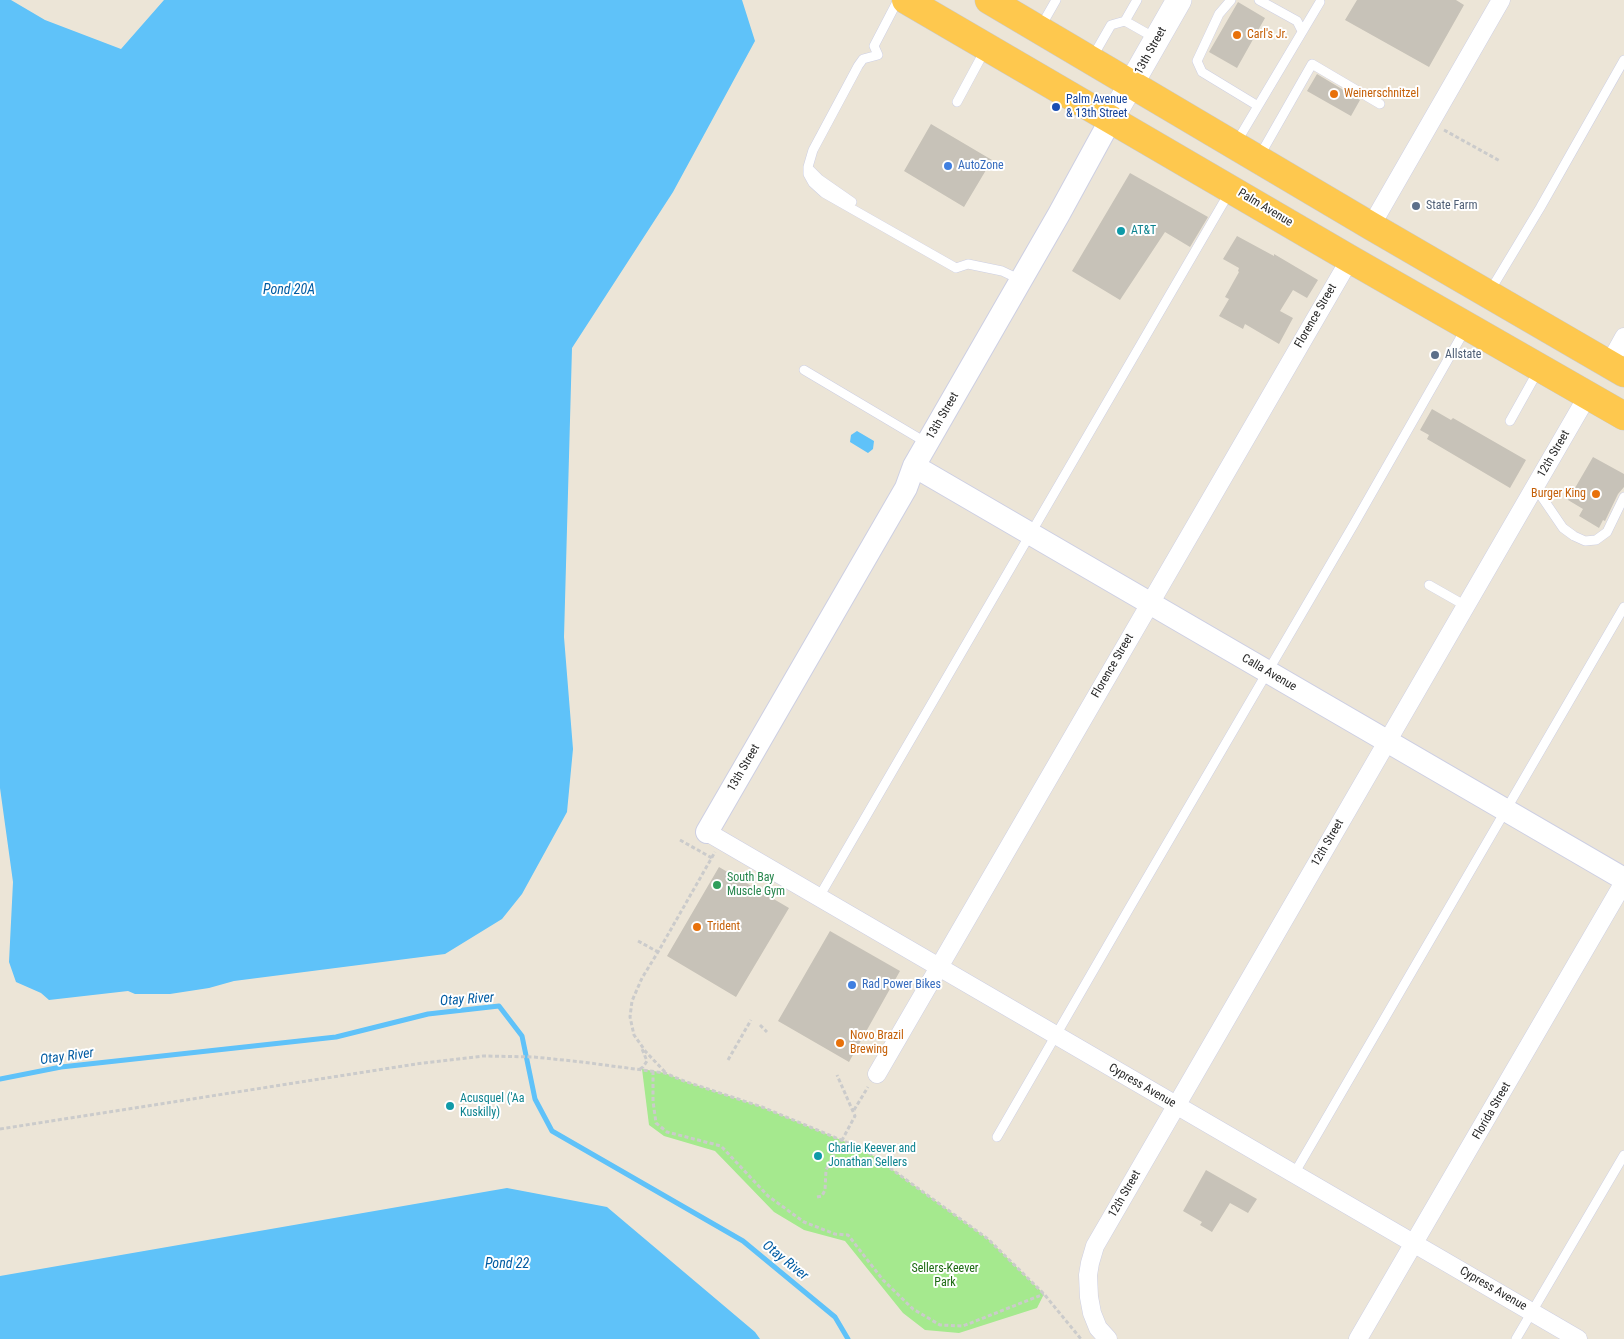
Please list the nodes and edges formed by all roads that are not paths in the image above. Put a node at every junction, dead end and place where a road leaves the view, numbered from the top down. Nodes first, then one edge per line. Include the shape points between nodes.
1 (898, 0) edge
2 (906, 0) edge
3 (989, 0) edge
4 (1056, 0) edge
5 (1137, 0) edge
6 (1179, 0) edge
7 (1231, 0) edge
8 (1259, 0) edge
9 (1501, 0) edge
10 (1320, 2) dead end
11 (1125, 21) junction
12 (1039, 29) junction
13 (1302, 31) junction
14 (1157, 39) junction
15 (987, 47) junction
16 (1091, 60) junction
17 (1624, 60) edge
18 (1132, 84) junction
19 (957, 102) dead end
20 (1380, 104) dead end
21 (1258, 106) junction
22 (1111, 119) junction
23 (1246, 152) junction
24 (1232, 189) junction
25 (1371, 226) junction
26 (1350, 259) junction
27 (1021, 280) junction
28 (1489, 294) junction
29 (1467, 326) junction
30 (1624, 338) edge
31 (1540, 368) junction
32 (1616, 368) edge
33 (804, 370) dead end
34 (1588, 395) junction
35 (1624, 416) edge
36 (1510, 421) dead end
37 (927, 444) junction
38 (914, 466) junction
39 (1535, 487) junction
40 (1624, 497) edge
41 (1030, 533) junction
42 (1429, 585) dead end
43 (1150, 603) junction
44 (1466, 606) junction
45 (1624, 607) edge
46 (1267, 671) junction
47 (1387, 741) junction
48 (1505, 810) junction
49 (712, 840) joint
50 (1624, 880) edge
51 (819, 897) junction
52 (938, 966) junction
53 (1056, 1035) junction
54 (875, 1077) road end
55 (1176, 1106) junction
56 (997, 1137) dead end
57 (1624, 1154) edge
58 (1294, 1174) junction
59 (1414, 1243) junction
60 (1532, 1312) junction
61 (1108, 1339) edge
62 (1358, 1339) edge
63 (1516, 1339) edge
64 (1578, 1339) edge

1 - 27 lane via 874,46 878,55 863,60 858,66 813,150 808,174 813,184 824,193 956,268 968,264 1002,271
2 - 15 highway, Palm Avenue
3 - 12 highway via 1017,12
4 - 12 lane
5 - 11 lane
6 - 14 main road, 13th Street
7 - 21 lane via 1219,14 1197,61 1202,72
8 - 13 lane via 1297,21
9 - 25 street
10 - 13 lane
11 - 14 lane
11 - 16 lane via 1111,25
12 - 16 highway
13 - 21 lane
14 - 18 main road, 13th Street
15 - 19 lane
15 - 22 highway, Palm Avenue
16 - 18 highway
17 - 28 lane
18 - 22 main road, 13th Street
18 - 23 highway
20 - 23 lane via 1312,64 1286,109
21 - 23 lane
22 - 24 highway, Palm Avenue
22 - 27 street, 13th Street
23 - 25 highway
24 - 26 highway, Palm Avenue
24 - 41 lane
25 - 28 highway
26 - 29 highway, Palm Avenue
26 - 43 street, Florence Street
27 - 37 street, 13th Street
28 - 32 highway
29 - 31 highway, Palm Avenue
29 - 32 highway via 1492,327 1566,364 1590,369
29 - 46 lane
30 - 32 street
31 - 34 highway, Palm Avenue
31 - 36 lane
33 - 37 lane
34 - 35 highway, Palm Avenue
34 - 39 street, 12th Street
37 - 38 street, 13th Street
38 - 41 street, Calla Avenue
38 - 49 street, 13th Street via 901,496
39 - 40 lane via 1563,528 1585,541 1596,540 1607,532
39 - 44 street, 12th Street
41 - 43 street, Calla Avenue
41 - 51 lane
42 - 44 lane
43 - 46 street, Calla Avenue
43 - 52 street, Florence Street
44 - 47 street, 12th Street
45 - 48 lane
46 - 47 street, Calla Avenue
46 - 53 lane
47 - 48 street, Calla Avenue
47 - 55 street, 12th Street
48 - 50 street, Calla Avenue
48 - 58 lane
49 - 51 street, Cypress Avenue
50 - 59 street, Florida Street
51 - 52 street, Cypress Avenue
52 - 53 street, Cypress Avenue
52 - 54 street, Florence Street
53 - 55 street, Cypress Avenue
53 - 56 lane
55 - 58 street, Cypress Avenue
55 - 61 street, 12th Street via 1095,1246 1090,1263 1092,1313 1098,1328
57 - 60 lane
58 - 59 street, Cypress Avenue
59 - 60 street, Cypress Avenue
59 - 62 street, Florida Street
60 - 63 lane
60 - 64 street, Cypress Avenue

